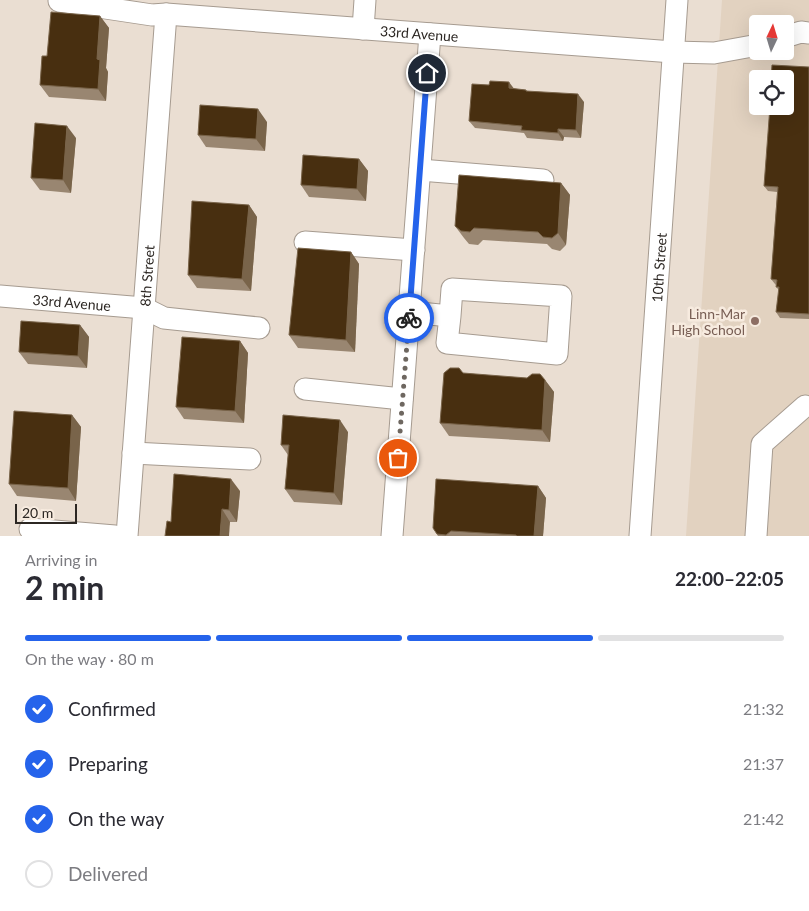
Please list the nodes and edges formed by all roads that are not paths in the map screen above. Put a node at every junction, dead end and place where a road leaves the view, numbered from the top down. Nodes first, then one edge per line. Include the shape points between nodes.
1 (365, 0) edge
2 (677, 0) edge
3 (59, 1) edge
4 (166, 14) junction
5 (363, 29) junction
6 (809, 33) edge
7 (430, 34) junction
8 (794, 34) edge
9 (749, 47) edge
10 (673, 52) junction
11 (420, 170) junction
12 (543, 180) edge
13 (305, 242) dead end
14 (414, 250) junction
15 (0, 296) edge
16 (144, 308) junction
17 (409, 312) junction
18 (450, 316) junction
19 (259, 328) dead end
20 (306, 389) dead end
21 (402, 399) junction
22 (805, 406) dead end
23 (133, 453) junction
24 (250, 459) dead end
25 (30, 529) dead end
26 (115, 536) edge
27 (127, 536) edge
28 (392, 536) edge
29 (640, 536) edge
30 (756, 536) edge

1 - 5 street
2 - 10 street, 10th Street
3 - 4 street, 33rd Avenue
4 - 5 street, 33rd Avenue
4 - 16 street, 8th Street
5 - 7 street, 33rd Avenue
6 - 8 street
7 - 10 street, 33rd Avenue
7 - 11 street
9 - 10 street, 33rd Avenue via 714,53
10 - 29 street, 10th Street
11 - 12 street
11 - 14 street
13 - 14 street
14 - 17 street
15 - 16 street, 33rd Avenue
16 - 19 street, 33rd Avenue via 164,318
16 - 23 street, 8th Street
17 - 18 street
17 - 21 street
18 - 18 street via 452,289 561,296 558,354 447,342
20 - 21 street
21 - 28 street
22 - 30 street via 762,444
23 - 24 street
23 - 27 street, 8th Street
25 - 26 street

